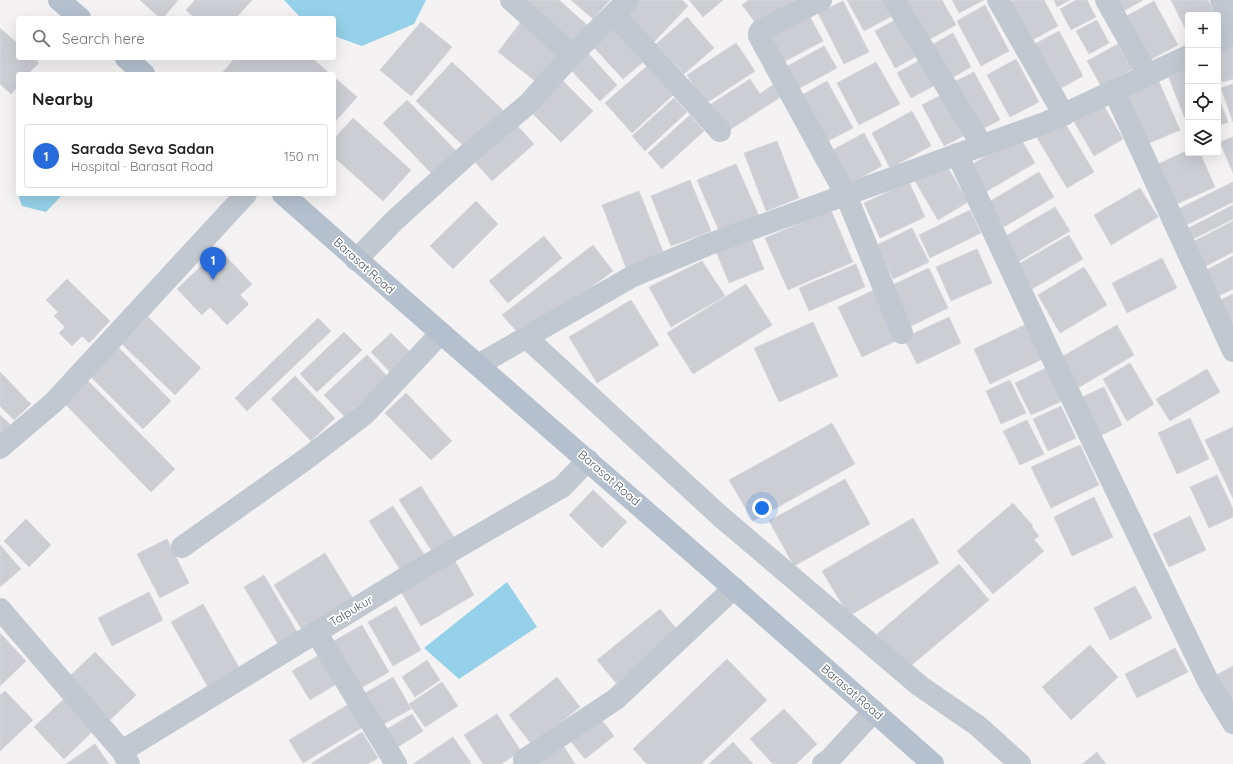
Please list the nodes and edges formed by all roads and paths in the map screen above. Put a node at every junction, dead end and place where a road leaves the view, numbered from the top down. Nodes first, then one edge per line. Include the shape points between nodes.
1 (59, 0) edge
2 (511, 0) edge
3 (821, 0) edge
4 (894, 0) edge
5 (998, 0) edge
6 (1106, 0) edge
7 (1221, 0) edge
8 (622, 7) edge
9 (78, 16) edge
10 (1233, 26) edge
11 (1233, 34) edge
12 (1221, 40) edge
13 (572, 55) junction
14 (1185, 57) edge
15 (128, 60) edge
16 (142, 72) edge
17 (1148, 75) junction
18 (1114, 91) junction
19 (1064, 114) junction
20 (720, 131) dead end
21 (982, 145) junction
22 (958, 154) junction
23 (846, 195) junction
24 (244, 196) edge
25 (285, 196) edge
26 (356, 260) junction
27 (902, 333) dead end
28 (440, 334) junction
29 (527, 338) junction
30 (1233, 351) edge
31 (478, 365) junction
32 (0, 448) edge
33 (588, 460) junction
34 (182, 547) dead end
35 (734, 588) junction
36 (0, 609) edge
37 (316, 632) junction
38 (874, 711) junction
39 (1233, 723) edge
40 (125, 757) edge
41 (524, 760) dead end
42 (396, 764) edge
43 (823, 764) edge
44 (933, 764) edge
45 (1020, 764) edge

1 - 9 main road
2 - 13 street
3 - 23 street via 761,30 759,36
4 - 21 street
5 - 19 street
6 - 17 street
7 - 10 street
8 - 13 street
8 - 20 street
11 - 12 street
13 - 26 street via 528,104 395,220
14 - 17 street
15 - 16 main road
17 - 18 street
18 - 19 street
18 - 30 street
19 - 21 street
21 - 22 street
22 - 23 street
22 - 39 street via 1048,349 1209,683
23 - 27 street
23 - 29 street via 707,245 633,276
24 - 32 street via 54,402
25 - 26 main road, Barasat Road
26 - 28 main road, Barasat Road
28 - 31 main road, Barasat Road
28 - 34 street via 365,414
29 - 31 street
29 - 45 street via 720,516 920,686 978,726
31 - 33 main road, Barasat Road
33 - 35 main road, Barasat Road
33 - 37 street, Talpukur via 562,487
35 - 38 main road, Barasat Road
35 - 41 street via 616,699
36 - 40 street
37 - 40 street, Talpukur
37 - 42 street
38 - 43 street
38 - 44 main road, Barasat Road

